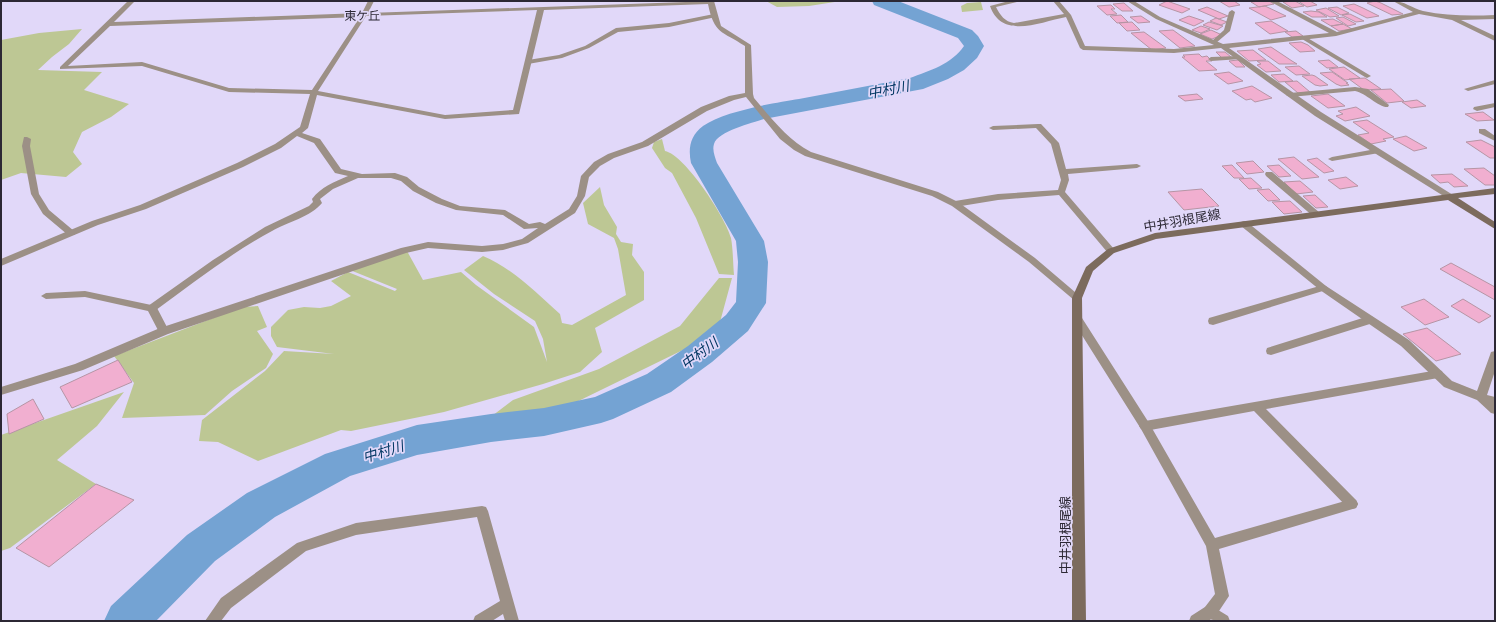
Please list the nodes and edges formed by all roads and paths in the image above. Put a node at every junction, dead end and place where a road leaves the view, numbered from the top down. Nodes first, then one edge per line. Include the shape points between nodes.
1 (132, 1) edge
2 (371, 1) edge
3 (1018, 1) edge
4 (1056, 1) edge
5 (1143, 1) edge
6 (1272, 1) edge
7 (1396, 1) edge
8 (711, 2) edge
9 (1132, 3) edge
10 (541, 8) junction
11 (1232, 12) dead end
12 (1419, 12) junction
13 (364, 15) junction
14 (1068, 15) junction
15 (714, 16) junction
16 (1495, 17) edge
17 (1453, 18) junction
18 (108, 24) junction
19 (1336, 34) junction
20 (1304, 38) junction
21 (1495, 39) edge
22 (1214, 42) junction
23 (1222, 46) junction
24 (1239, 58) junction
25 (1210, 59) dead end
26 (528, 62) junction
27 (1367, 76) dead end
28 (1495, 82) edge
29 (1468, 90) dead end
30 (314, 92) junction
31 (1290, 94) junction
32 (750, 97) junction
33 (1385, 105) dead end
34 (1495, 105) edge
35 (1477, 109) dead end
36 (993, 128) dead end
37 (1482, 131) dead end
38 (296, 133) junction
39 (1495, 138) edge
40 (27, 139) dead end
41 (1376, 151) junction
42 (1332, 159) dead end
43 (1136, 166) dead end
44 (1064, 172) junction
45 (1269, 174) dead end
46 (358, 175) junction
47 (1495, 191) edge
48 (1061, 192) junction
49 (1450, 197) junction
50 (955, 204) junction
51 (1316, 215) junction
52 (1244, 224) junction
53 (1495, 226) edge
54 (544, 229) junction
55 (71, 233) junction
56 (1111, 251) junction
57 (1, 263) edge
58 (1323, 288) junction
59 (46, 296) dead end
60 (1078, 298) junction
61 (152, 308) junction
62 (1369, 320) junction
63 (1078, 321) junction
64 (1214, 321) dead end
65 (164, 331) junction
66 (1271, 351) dead end
67 (1495, 355) edge
68 (1438, 374) junction
69 (1, 391) edge
70 (1481, 397) junction
71 (1495, 401) edge
72 (1256, 406) junction
73 (1495, 410) edge
74 (1145, 426) junction
75 (1212, 545) junction
76 (507, 604) junction
77 (1210, 612) junction
78 (212, 621) edge
79 (480, 621) edge
80 (512, 621) edge
81 (1079, 621) edge
82 (1196, 621) edge
83 (1223, 621) edge

1 - 18 street
2 - 13 street
3 - 14 street via 993,6 995,13 1008,24
4 - 14 street
5 - 9 street
6 - 19 street
7 - 12 street
8 - 10 street
8 - 15 street
9 - 22 street via 1158,18
10 - 13 street
10 - 26 street
11 - 22 street via 1227,31
12 - 17 street
12 - 19 street
13 - 18 street
13 - 30 street
14 - 23 street via 1083,48 1174,51
15 - 26 street via 669,25 616,30 587,47 560,57
15 - 32 street via 714,21 724,33 748,45
16 - 17 street
17 - 21 street
18 - 30 street via 62,68 142,64 229,90
19 - 20 street
20 - 23 street
20 - 27 street
22 - 23 street
23 - 24 street
24 - 25 street
24 - 31 street
26 - 30 street via 516,112 445,117
28 - 29 street
30 - 38 street via 304,128
31 - 33 street via 1355,89 1365,92
31 - 41 street
32 - 50 street via 790,143 808,154 906,184
32 - 54 street via 732,98 704,109 645,144 597,164 585,176 581,196 572,211
34 - 35 street
36 - 44 street via 1038,126 1055,143
37 - 39 street
38 - 46 street via 317,141 338,171
38 - 55 street via 278,146 240,165 143,207
40 - 55 street via 35,194 46,212
41 - 42 street
41 - 49 street
43 - 44 street
44 - 48 street via 1065,180
45 - 51 street
46 - 54 street via 392,175 459,208 505,213 527,227 540,225
46 - 61 street via 320,194 316,199 318,203 312,208 268,229
47 - 49 main road, 中井羽根尾線
48 - 50 street via 998,197
48 - 56 street
49 - 51 main road, 中井羽根尾線
49 - 53 main road
50 - 60 street via 1032,260
51 - 52 main road, 中井羽根尾線
52 - 56 main road, 中井羽根尾線 via 1155,236
52 - 58 street
54 - 65 street via 524,241 503,247 428,245 404,250
55 - 57 street
56 - 60 main road, 中井羽根尾線 via 1088,269
58 - 62 street
58 - 64 street
59 - 61 street via 85,294
60 - 63 main road, 中井羽根尾線
61 - 65 street
62 - 66 street
62 - 68 street via 1405,343
63 - 74 street
63 - 81 main road, 中井羽根尾線
65 - 69 street via 79,367
67 - 70 street
68 - 70 street via 1448,384
68 - 72 street
70 - 71 street
70 - 73 street
72 - 74 street
72 - 75 street via 1352,504
74 - 75 street
75 - 77 street via 1222,596
76 - 78 street via 482,511 356,529 302,547 226,603
76 - 79 street
76 - 80 street
77 - 82 street
77 - 83 street

